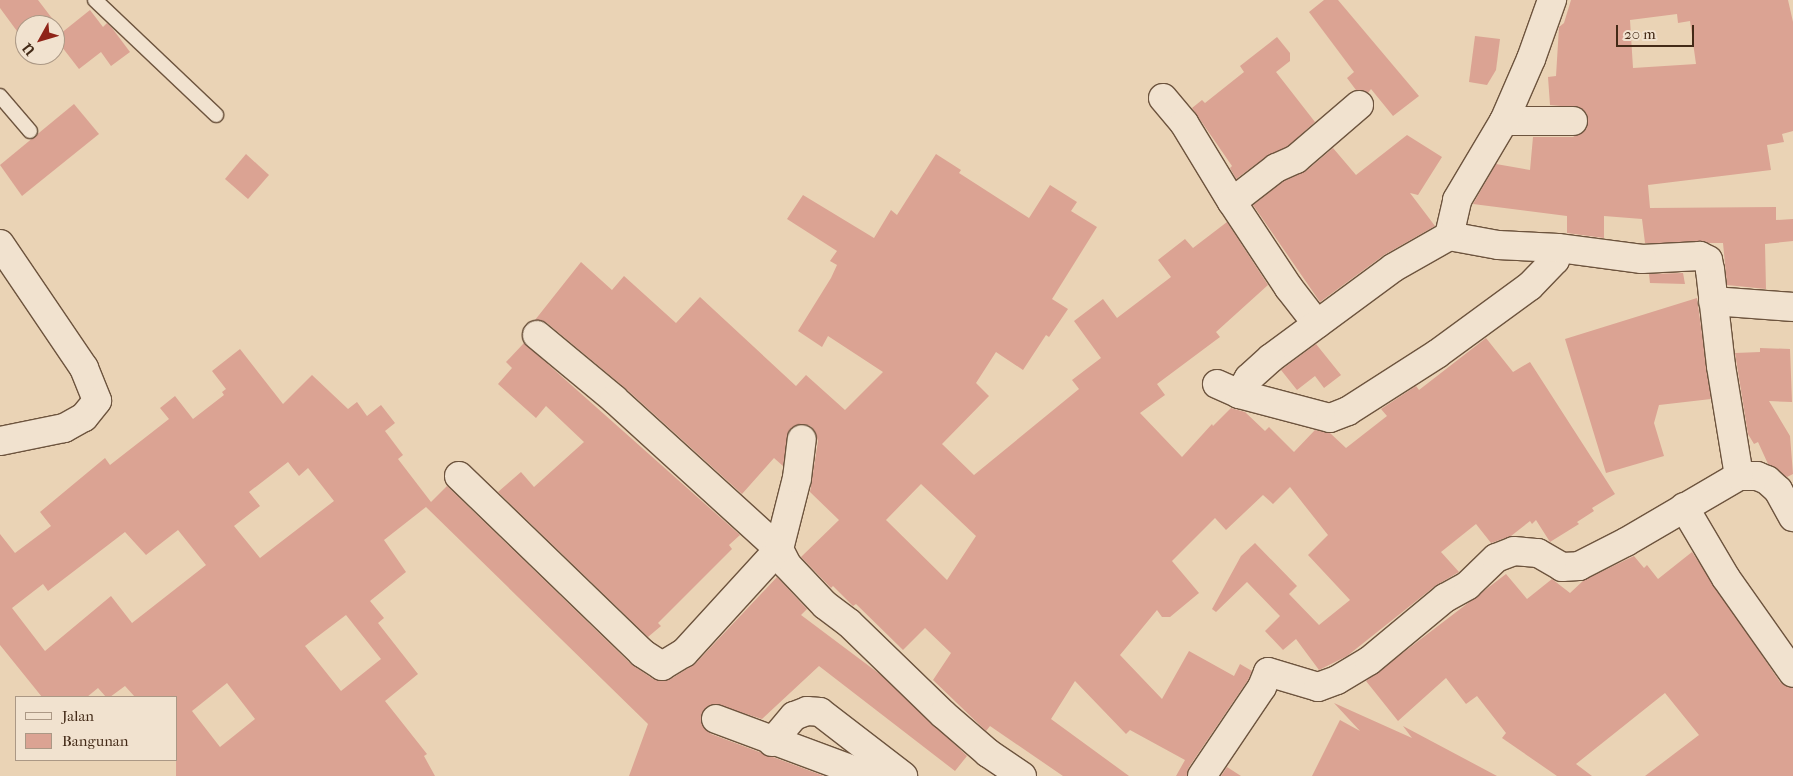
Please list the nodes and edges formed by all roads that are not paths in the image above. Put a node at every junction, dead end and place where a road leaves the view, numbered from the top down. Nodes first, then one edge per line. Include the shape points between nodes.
1 (95, 0) edge
2 (1552, 0) edge
3 (0, 96) edge
4 (1163, 98) dead end
5 (1359, 105) dead end
6 (216, 115) dead end
7 (1504, 121) junction
8 (1573, 121) dead end
9 (30, 131) dead end
10 (1232, 202) junction
11 (1449, 236) junction
12 (0, 244) edge
13 (1558, 248) junction
14 (1713, 301) junction
15 (1793, 307) edge
16 (1317, 324) junction
17 (537, 335) dead end
18 (4, 433) edge
19 (802, 439) dead end
20 (459, 476) dead end
21 (1739, 476) junction
22 (1684, 507) junction
23 (1793, 517) edge
24 (779, 549) junction
25 (1793, 673) edge
26 (716, 719) dead end
27 (772, 742) junction
28 (869, 776) edge
29 (903, 776) edge
30 (1022, 776) edge
31 (1202, 776) edge

1 - 6 lane
2 - 7 street via 1531,60
3 - 9 lane
4 - 10 street via 1184,123
5 - 10 street via 1296,159 1276,168
7 - 8 street
7 - 11 street via 1457,200
10 - 16 street
11 - 13 street via 1498,245
11 - 16 street via 1393,268
12 - 18 street via 84,368 96,401 84,417 64,428
13 - 14 street via 1642,259 1700,256 1708,260
13 - 16 street via 1555,260 1530,286 1436,354 1348,411 1330,418 1228,389 1248,378
14 - 15 street
14 - 21 street
17 - 24 street via 614,399
19 - 24 street via 797,478
20 - 24 street via 642,653 662,666 684,653
21 - 22 street
21 - 23 street via 1757,476 1767,480 1778,490
22 - 25 street via 1726,578
22 - 31 street via 1579,566 1562,566 1538,553 1514,551 1496,558 1468,585 1445,598 1369,661 1331,682 1318,687 1268,672 1262,687
24 - 30 street via 786,565 825,606 849,623 988,753
26 - 27 street
27 - 28 street
27 - 29 street via 794,716 807,710 820,712

